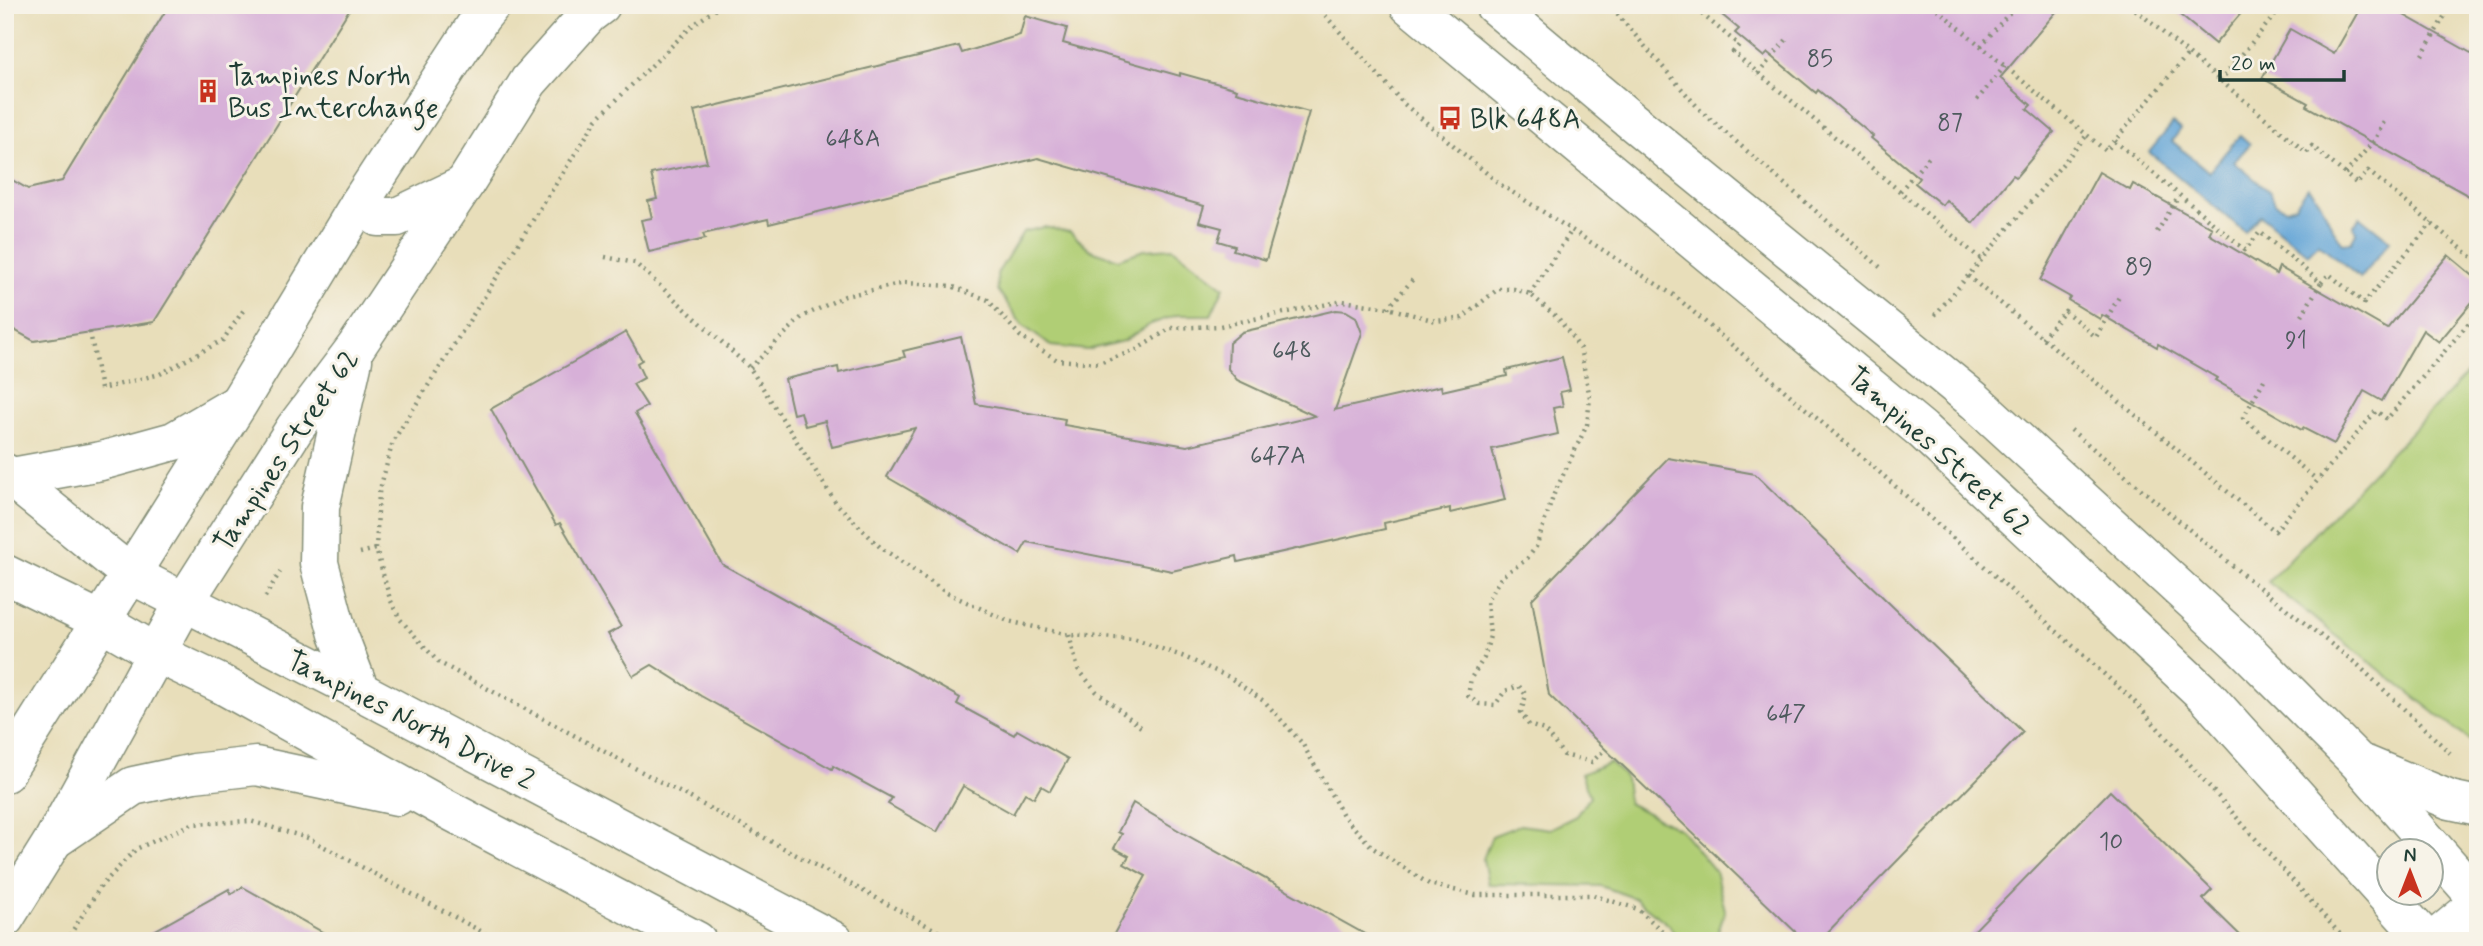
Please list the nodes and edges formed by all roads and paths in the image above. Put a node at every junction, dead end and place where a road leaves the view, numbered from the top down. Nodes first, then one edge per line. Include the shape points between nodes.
1 (491, 5) edge
2 (601, 5) edge
3 (721, 5) edge
4 (1316, 5) edge
5 (1409, 5) edge
6 (1494, 5) edge
7 (1606, 5) edge
8 (1692, 5) edge
9 (1932, 5) edge
10 (2016, 5) edge
11 (2130, 5) edge
12 (2283, 5) edge
13 (2451, 5) edge
14 (2465, 5) edge
15 (2478, 10) edge
16 (1787, 40) dead end
17 (1981, 46) junction
18 (2188, 54) junction
19 (2422, 55) dead end
20 (2005, 66) junction
21 (1758, 74) junction
22 (2220, 80) junction
23 (1977, 100) dead end
24 (2385, 120) dead end
25 (2087, 135) junction
26 (2115, 141) junction
27 (1929, 157) dead end
28 (2346, 174) junction
29 (464, 185) junction
30 (1900, 191) junction
31 (2179, 196) junction
32 (359, 204) junction
33 (2432, 223) junction
34 (1572, 230) junction
35 (2157, 232) dead end
36 (605, 257) dead end
37 (1982, 260) junction
38 (2478, 262) edge
39 (1885, 271) dead end
40 (1968, 276) junction
41 (1415, 277) dead end
42 (2321, 282) junction
43 (1530, 294) junction
44 (2119, 297) dead end
45 (246, 307) dead end
46 (1925, 307) dead end
47 (1388, 308) junction
48 (2478, 312) edge
49 (2302, 315) dead end
50 (90, 332) dead end
51 (2042, 338) junction
52 (355, 347) junction
53 (750, 368) junction
54 (2264, 380) dead end
55 (238, 404) junction
56 (2062, 422) dead end
57 (8, 475) edge
58 (2317, 480) junction
59 (5, 574) edge
60 (130, 574) junction
61 (185, 601) junction
62 (101, 621) junction
63 (1069, 635) junction
64 (156, 653) junction
65 (360, 691) junction
66 (1142, 727) dead end
67 (1605, 749) dead end
68 (2454, 758) dead end
69 (2358, 762) junction
70 (5, 773) edge
71 (439, 805) junction
72 (2478, 806) edge
73 (53, 841) junction
74 (2478, 902) edge
75 (5, 918) edge
76 (66, 941) edge
77 (499, 941) edge
78 (697, 941) edge
79 (834, 941) edge
80 (956, 941) edge
81 (1673, 941) edge
82 (2346, 941) edge
83 (2427, 941) edge
84 (2433, 941) edge

1 - 32 street
2 - 29 street, Tampines Street 62 via 529,81
3 - 80 path via 692,26 597,119 393,441 379,493 376,549 400,619 438,662
4 - 34 path via 1404,104 1501,185
5 - 83 street, Tampines Street 62 via 1922,430 2207,697
6 - 69 street, Tampines Street 62 via 1975,401 2243,647
7 - 39 path via 1700,111
8 - 21 path via 1739,45 1733,52
9 - 17 path
10 - 17 path
11 - 18 path
12 - 22 path
13 - 19 path
14 - 15 path
16 - 21 path
17 - 20 path
18 - 22 path
18 - 26 path
20 - 23 path
20 - 25 path
21 - 30 path
22 - 28 path via 2307,153 2312,146
24 - 28 path
25 - 26 path via 2106,151
25 - 37 path
26 - 31 path
27 - 30 path
28 - 33 path via 2357,184 2368,171
29 - 32 street via 397,217 378,217
29 - 52 street, Tampines Street 62
30 - 37 path
31 - 35 path
31 - 42 path via 2245,250 2260,232
32 - 55 street
33 - 38 path
33 - 42 path via 2364,303 2329,274
34 - 43 path
34 - 82 path via 1675,296 2133,700
36 - 53 path via 635,263
37 - 40 path
40 - 46 path via 1935,315
40 - 51 path
41 - 47 path
42 - 49 path
43 - 47 path via 1498,289 1462,318 1449,320
43 - 67 path via 1559,319 1580,348 1590,398 1587,425 1554,494 1536,547 1525,561 1502,576 1487,600 1490,636 1468,696 1479,704 1494,705 1505,691 1519,687 1525,695 1521,712 1529,725 1544,730 1564,755 1592,762
44 - 51 path via 2096,337 2065,311
45 - 50 path via 223,340 160,374 101,389
47 - 53 path via 1343,301 1220,326 1171,328 1136,350 1099,363 1057,360 1020,336 988,300 951,286 905,283 845,296 802,317
48 - 58 path via 2387,419 2376,411
51 - 58 path via 2274,531
52 - 61 street, Tampines Street 62 via 295,428
52 - 65 street via 320,507 319,563 338,634
53 - 63 path via 836,503 880,547 947,593 1008,621
54 - 58 path via 2243,418
55 - 57 street via 174,441 101,461
55 - 60 street
56 - 68 path via 2359,666
57 - 60 street, Tampines North Drive 2
59 - 62 street, Tampines North Drive 2
60 - 61 street, Tampines North Drive 2
60 - 62 street
61 - 64 street, Tampines Street 62
61 - 65 street, Tampines North Drive 2
62 - 64 street, Tampines North Drive 2
62 - 70 street
63 - 66 path via 1078,669 1096,691
63 - 81 path via 1133,639 1229,677 1256,695 1302,743 1344,817 1373,848 1429,884 1475,895 1592,895 1638,909
64 - 71 street, Tampines North Drive 2
64 - 73 street, Tampines Street 62
65 - 79 street, Tampines North Drive 2
69 - 72 street via 2449,800
69 - 74 street, Tampines Street 62
71 - 73 street via 256,766 133,786
71 - 78 street, Tampines North Drive 2
73 - 75 street, Tampines Street 62
74 - 84 street, Tampines Street 62
76 - 77 path via 101,886 136,849 192,824 250,821 308,838

